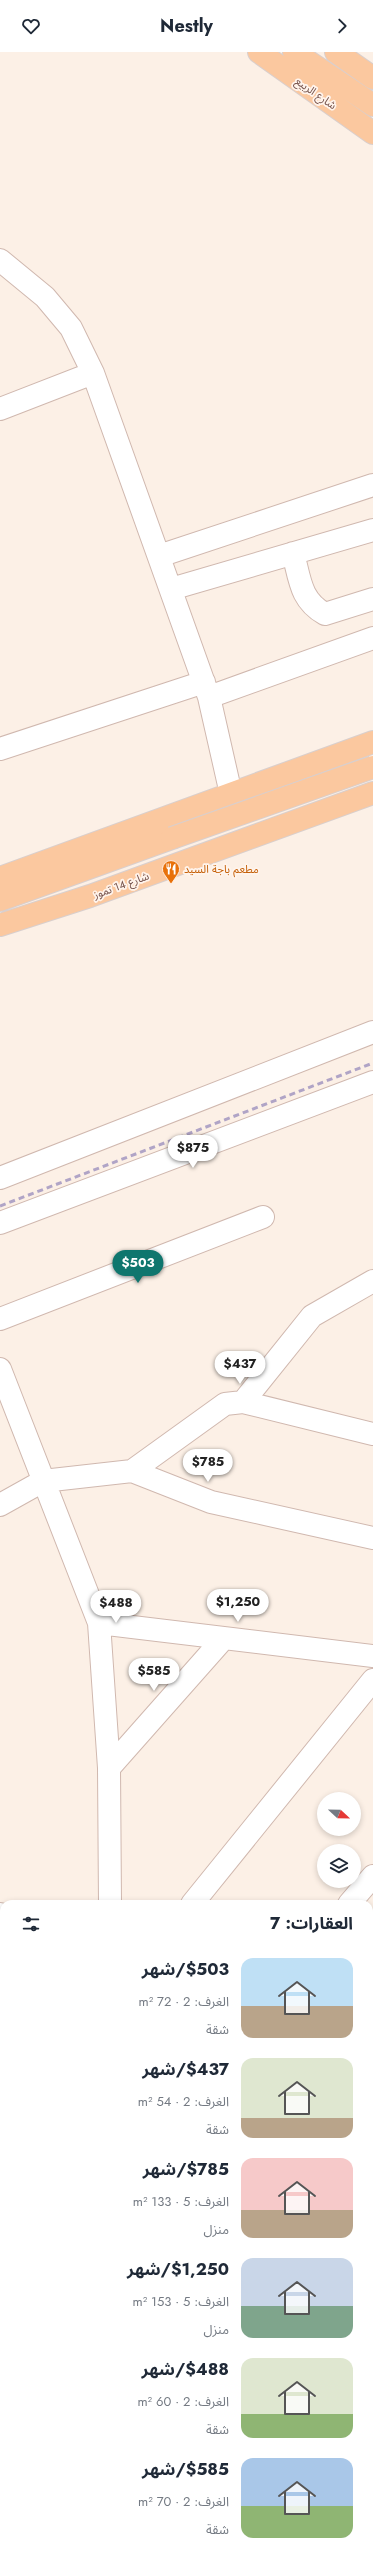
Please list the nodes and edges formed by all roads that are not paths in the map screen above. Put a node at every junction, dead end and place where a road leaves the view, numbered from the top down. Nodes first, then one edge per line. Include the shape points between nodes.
1 (259, 52) edge
2 (294, 52) edge
3 (336, 52) edge
4 (373, 78) edge
5 (373, 105) edge
6 (373, 133) edge
7 (0, 260) edge
8 (93, 373) junction
9 (0, 409) edge
10 (373, 485) edge
11 (373, 530) edge
12 (293, 554) junction
13 (158, 556) junction
14 (171, 589) junction
15 (373, 599) edge
16 (373, 638) edge
17 (207, 690) junction
18 (373, 742) edge
19 (0, 749) edge
20 (316, 764) junction
21 (373, 767) edge
22 (373, 793) edge
23 (231, 794) junction
24 (331, 808) junction
25 (0, 878) edge
26 (0, 900) edge
27 (0, 925) edge
28 (373, 1032) edge
29 (373, 1082) edge
30 (0, 1178) edge
31 (263, 1218) dead end
32 (0, 1224) edge
33 (373, 1281) edge
34 (0, 1319) edge
35 (2, 1383) edge
36 (243, 1402) junction
37 (373, 1434) edge
38 (132, 1471) junction
39 (43, 1481) junction
40 (0, 1505) edge
41 (373, 1538) edge
42 (99, 1623) junction
43 (224, 1638) junction
44 (373, 1656) edge
45 (373, 1680) edge
46 (109, 1768) junction
47 (373, 1876) edge
48 (110, 1900) edge
49 (195, 1900) edge
50 (352, 1900) edge

1 - 6 main road, شارع الربيع
2 - 5 main road
3 - 4 main road
7 - 8 street via 46,297 71,328
8 - 9 street
8 - 13 street
10 - 13 street
11 - 12 street
12 - 14 street
12 - 15 street via 304,596 313,607 325,614
13 - 14 street
14 - 17 street
16 - 17 street
17 - 19 street
17 - 23 street
18 - 20 main road
20 - 23 main road
20 - 24 main road via 310,778 314,792 321,803
21 - 26 main road, bridge
22 - 24 main road, شارع 14 تموز
23 - 25 main road
24 - 27 main road, شارع 14 تموز via 90,896
28 - 30 street
29 - 32 street
31 - 34 street
33 - 36 street via 312,1316
35 - 39 street
36 - 37 street
36 - 38 street via 226,1404
38 - 39 street
38 - 41 street via 211,1502
39 - 40 street
39 - 42 street
42 - 43 street
42 - 46 street
43 - 44 street
43 - 46 street
45 - 49 street
46 - 48 street
47 - 50 street

